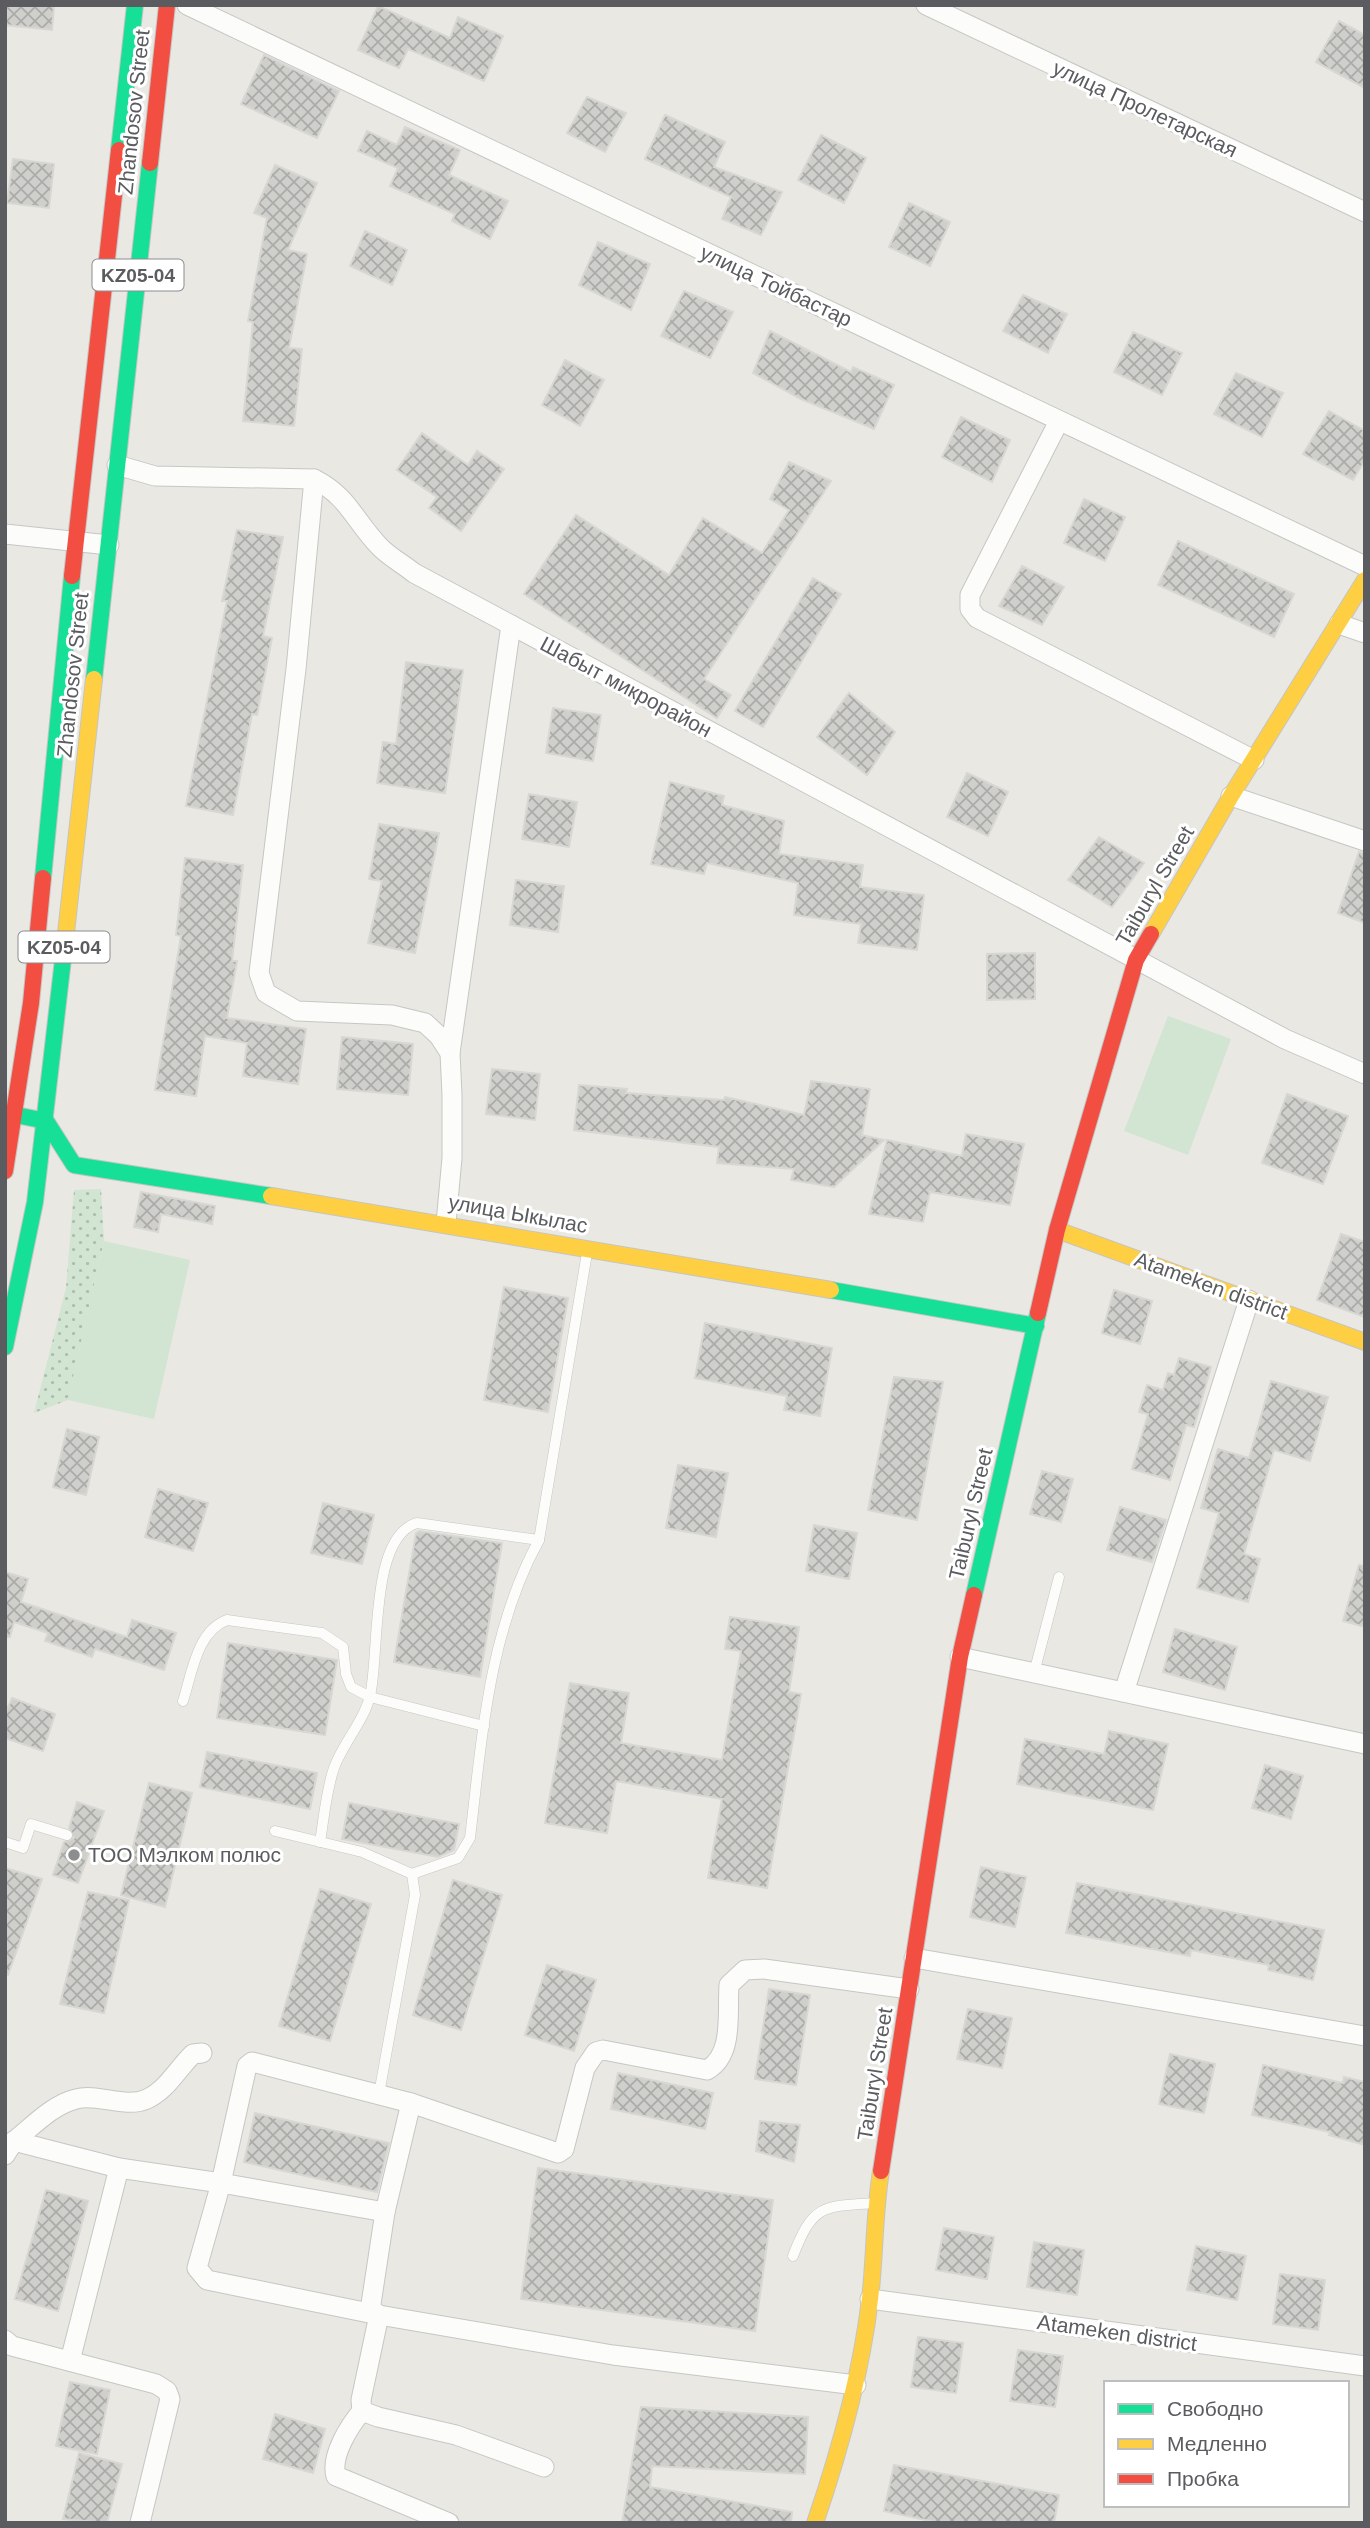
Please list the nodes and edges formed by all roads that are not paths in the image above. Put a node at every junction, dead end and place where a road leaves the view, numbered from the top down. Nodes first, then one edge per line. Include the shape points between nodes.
1 (135, 5) edge
2 (167, 5) edge
3 (187, 5) edge
4 (926, 5) edge
5 (1365, 212) edge
6 (1059, 421) junction
7 (117, 465) junction
8 (314, 479) junction
9 (5, 534) edge
10 (75, 542) junction
11 (109, 545) junction
12 (1365, 566) edge
13 (1365, 580) edge
14 (1339, 624) junction
15 (511, 625) junction
16 (1365, 633) edge
17 (1254, 760) junction
18 (1231, 796) junction
19 (1365, 841) edge
20 (1136, 960) junction
21 (450, 1053) junction
22 (1365, 1074) edge
23 (11, 1115) edge
24 (46, 1121) junction
25 (5, 1171) edge
26 (446, 1223) junction
27 (1057, 1230) junction
28 (588, 1247) junction
29 (1249, 1300) junction
30 (1036, 1326) junction
31 (1365, 1342) edge
32 (5, 1347) edge
33 (539, 1540) junction
34 (1059, 1577) dead end
35 (960, 1657) junction
36 (1034, 1673) junction
37 (1124, 1692) junction
38 (370, 1698) junction
39 (183, 1701) dead end
40 (484, 1726) junction
41 (1365, 1744) edge
42 (275, 1831) dead end
43 (67, 1835) dead end
44 (5, 1842) edge
45 (320, 1842) junction
46 (412, 1874) junction
47 (914, 1958) junction
48 (909, 1989) junction
49 (1365, 2036) edge
50 (202, 2053) dead end
51 (379, 2094) junction
52 (411, 2103) junction
53 (10, 2148) edge
54 (119, 2168) junction
55 (221, 2183) junction
56 (876, 2203) junction
57 (385, 2213) junction
58 (793, 2256) dead end
59 (870, 2299) junction
60 (379, 2315) junction
61 (5, 2340) edge
62 (70, 2361) junction
63 (1365, 2366) edge
64 (856, 2385) junction
65 (362, 2410) junction
66 (544, 2467) dead end
67 (140, 2523) edge
68 (449, 2523) edge
69 (815, 2523) edge

1 - 10 street, Zhandosov Street / KZ05-04
2 - 7 street, Zhandosov Street / KZ05-04
3 - 6 street, улица Тойбастар
4 - 5 street, улица Пролетарская
6 - 12 street, улица Тойбастар
6 - 17 street via 970,595 970,609 977,618
7 - 8 street via 155,476
7 - 11 street, Zhandosov Street / KZ05-04
8 - 15 street, Шабыт микрорайон via 331,488 379,546 414,573
8 - 21 street via 259,973 266,993 284,1006 327,1014 392,1015 425,1023
9 - 10 street
10 - 11 street
10 - 23 street, Zhandosov Street / KZ05-04 via 31,1003
11 - 24 street, Zhandosov Street / KZ05-04
13 - 14 street, Taiburyl Street
14 - 16 street
14 - 17 street, Taiburyl Street
15 - 20 street, Шабыт микрорайон
15 - 21 street
17 - 18 street, Taiburyl Street
18 - 19 street
18 - 20 street, Taiburyl Street
20 - 22 street, Шабыт микрорайон via 1285,1039
20 - 27 street, Taiburyl Street
21 - 26 street via 452,1158
23 - 24 street
23 - 25 street, Zhandosov Street / KZ05-04
24 - 26 street, улица Ыкылас via 74,1164
24 - 32 street, Zhandosov Street / KZ05-04 via 35,1202
26 - 28 street, улица Ыкылас
27 - 29 street, Atameken district
27 - 30 street, Taiburyl Street
28 - 30 street, улица Ыкылас
28 - 33 lane
29 - 31 street, Atameken district
29 - 37 street
30 - 35 street, Taiburyl Street
33 - 38 lane via 417,1523 406,1527 385,1564
33 - 40 lane via 522,1572 489,1679
34 - 36 lane
35 - 36 street
35 - 47 street, Taiburyl Street
36 - 37 street
37 - 41 street
38 - 39 lane via 351,1687 343,1647 322,1633 227,1620 205,1634
38 - 40 lane
38 - 45 lane via 334,1768
40 - 46 lane via 470,1838 457,1858
42 - 45 lane
43 - 44 lane via 31,1824 23,1848
45 - 46 lane via 362,1852
46 - 51 lane via 415,1895
47 - 48 street, Taiburyl Street
47 - 49 street
48 - 52 street via 745,1970 729,1985 725,2052 719,2063 707,2070 596,2052 585,2068 564,2149 558,2153
48 - 56 street, Taiburyl Street
50 - 53 street via 193,2054 147,2099 78,2098 52,2110
51 - 52 street
51 - 55 street via 249,2063
52 - 57 street
53 - 54 street
54 - 55 street
54 - 62 street
55 - 57 street
55 - 60 street via 197,2268 207,2280
56 - 58 lane via 831,2205 805,2224
56 - 59 street, Taiburyl Street
57 - 60 street via 371,2304
59 - 63 street, Atameken district
59 - 64 street, Taiburyl Street
60 - 64 street via 612,2355
60 - 65 street
61 - 62 street via 12,2346
62 - 67 street via 167,2391 170,2399
64 - 69 street, Taiburyl Street
65 - 66 street via 456,2435
65 - 68 street via 345,2435 336,2476

